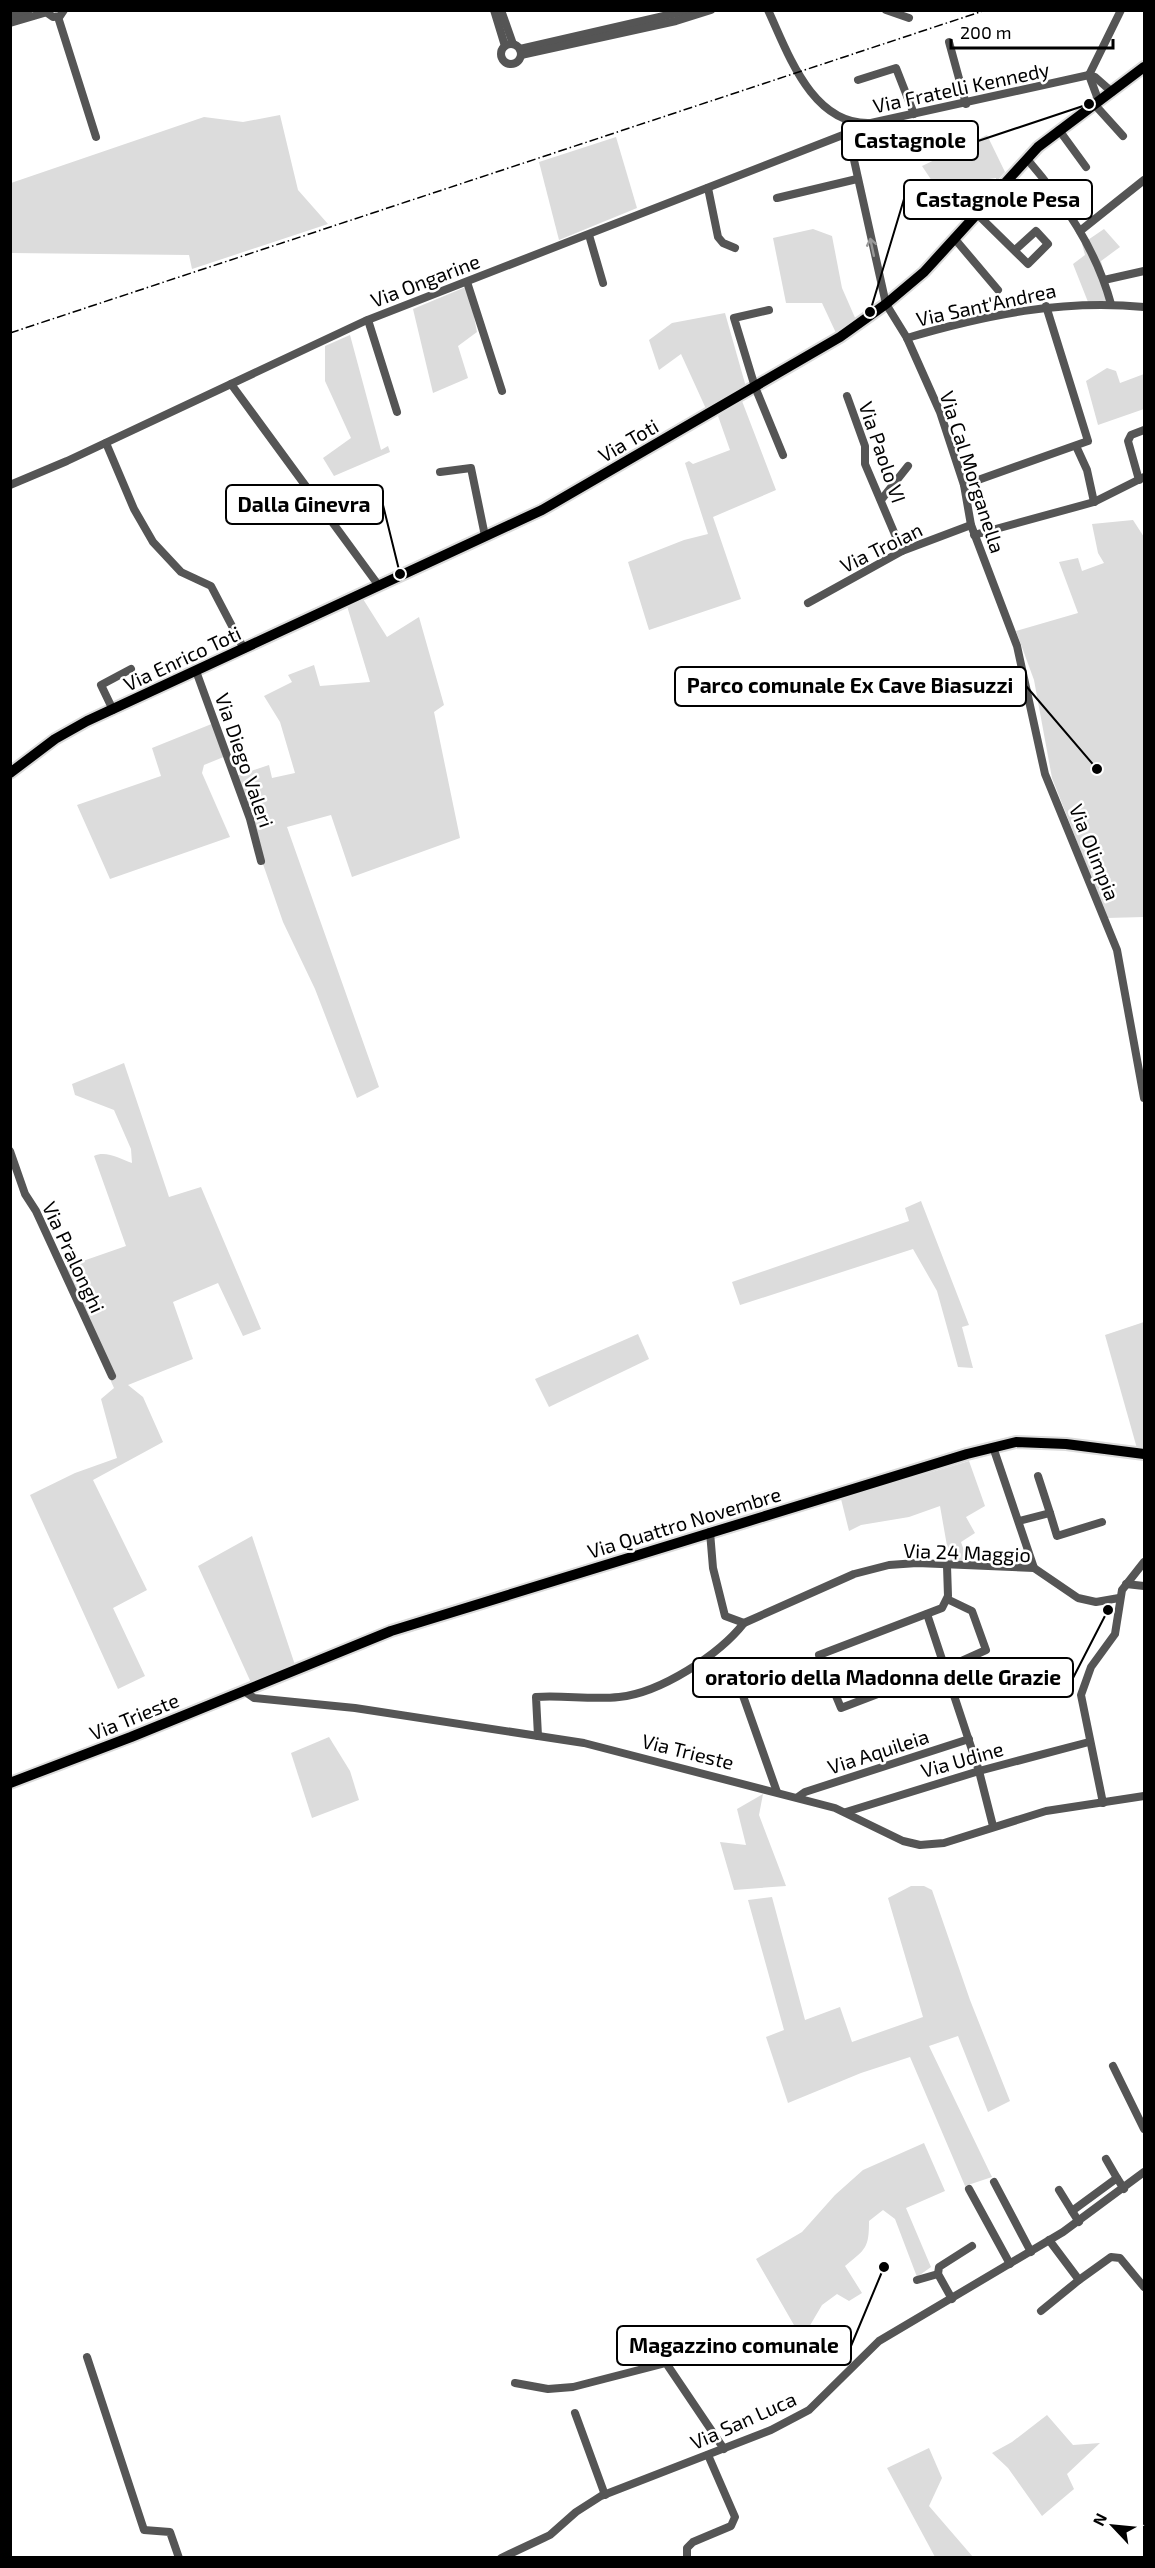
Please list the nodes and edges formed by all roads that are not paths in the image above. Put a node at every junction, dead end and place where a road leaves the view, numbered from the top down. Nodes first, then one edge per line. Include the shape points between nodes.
1 (29, 10) edge
2 (64, 10) edge
3 (494, 10) edge
4 (501, 10) edge
5 (690, 10) edge
6 (711, 10) edge
7 (768, 10) edge
8 (886, 10) edge
9 (1121, 10) edge
10 (43, 12) edge
11 (10, 17) edge
12 (58, 17) junction
13 (909, 18) dead end
14 (10, 24) edge
15 (948, 42) dead end
16 (515, 49) junction
17 (1144, 67) edge
18 (1089, 75) junction
19 (858, 80) dead end
20 (1112, 92) junction
21 (1097, 103) junction
22 (966, 104) junction
23 (914, 114) junction
24 (843, 118) junction
25 (1059, 130) junction
26 (848, 133) junction
27 (1123, 136) dead end
28 (96, 137) dead end
29 (1027, 159) junction
30 (1086, 167) dead end
31 (857, 179) junction
32 (1144, 180) edge
33 (708, 188) junction
34 (777, 198) dead end
35 (976, 213) junction
36 (1080, 231) junction
37 (589, 235) junction
38 (954, 238) junction
39 (735, 248) dead end
40 (1015, 250) junction
41 (1144, 270) edge
42 (1104, 280) junction
43 (467, 282) junction
44 (603, 283) dead end
45 (998, 290) dead end
46 (886, 304) junction
47 (1111, 304) junction
48 (1046, 306) junction
49 (1144, 308) edge
50 (769, 310) dead end
51 (368, 320) junction
52 (907, 338) junction
53 (231, 384) junction
54 (755, 387) junction
55 (502, 392) dead end
56 (847, 396) dead end
57 (397, 412) dead end
58 (1144, 430) edge
59 (106, 443) junction
60 (1076, 446) junction
61 (783, 455) dead end
62 (908, 466) dead end
63 (440, 472) dead end
64 (1142, 478) edge
65 (10, 485) edge
66 (964, 485) junction
67 (881, 500) junction
68 (1094, 502) junction
69 (971, 525) junction
70 (974, 535) junction
71 (485, 536) junction
72 (902, 551) junction
73 (378, 587) junction
74 (808, 603) dead end
75 (1007, 621) joint
76 (244, 649) junction
77 (131, 669) dead end
78 (196, 671) junction
79 (112, 710) junction
80 (10, 773) edge
81 (261, 861) dead end
82 (1144, 1098) edge
83 (10, 1151) edge
84 (112, 1376) dead end
85 (993, 1447) junction
86 (1144, 1455) edge
87 (1038, 1476) dead end
88 (1050, 1513) junction
89 (1019, 1521) junction
90 (1102, 1522) dead end
91 (710, 1532) junction
92 (1141, 1565) edge
93 (947, 1566) junction
94 (1034, 1568) junction
95 (1144, 1575) edge
96 (1126, 1584) junction
97 (1144, 1586) edge
98 (1119, 1598) junction
99 (947, 1599) junction
100 (927, 1614) junction
101 (744, 1623) junction
102 (946, 1668) junction
103 (736, 1676) dead end
104 (257, 1686) junction
105 (244, 1691) junction
106 (270, 1698) junction
107 (538, 1736) junction
108 (969, 1739) junction
109 (1089, 1742) junction
110 (979, 1770) junction
111 (10, 1783) edge
112 (777, 1792) junction
113 (1144, 1796) edge
114 (798, 1797) junction
115 (1103, 1803) junction
116 (846, 1812) junction
117 (993, 1826) junction
118 (1113, 2066) dead end
119 (1144, 2129) edge
120 (1106, 2159) dead end
121 (1144, 2172) edge
122 (1117, 2178) junction
123 (994, 2182) dead end
124 (969, 2189) dead end
125 (1124, 2189) junction
126 (1059, 2190) dead end
127 (1072, 2211) junction
128 (1079, 2222) junction
129 (1049, 2240) junction
130 (972, 2246) dead end
131 (1031, 2252) junction
132 (1010, 2264) junction
133 (938, 2274) junction
134 (917, 2280) dead end
135 (1079, 2280) junction
136 (1144, 2287) edge
137 (952, 2299) junction
138 (1041, 2312) dead end
139 (87, 2357) dead end
140 (515, 2383) dead end
141 (575, 2413) dead end
142 (724, 2449) junction
143 (708, 2455) junction
144 (605, 2494) junction
145 (179, 2558) edge
146 (501, 2558) edge
147 (687, 2558) edge

1 - 11 street
2 - 12 street
3 - 16 street
4 - 16 street
5 - 16 street
6 - 16 street via 676,21
7 - 24 street via 801,80 814,96
8 - 13 street
9 - 18 street
10 - 12 street
10 - 14 street
12 - 28 street
15 - 22 street
17 - 20 main road, Via Toti
18 - 20 street
18 - 21 street
18 - 22 street, Via Fratelli Kennedy
19 - 23 street via 896,68
20 - 21 main road, Via Toti
21 - 25 main road, Via Toti
21 - 27 street
22 - 23 street, Via Fratelli Kennedy
23 - 24 street, Via Fratelli Kennedy via 871,123
24 - 26 street
25 - 29 main road, Via Toti
25 - 30 street
26 - 31 street, Via Cal Morganella
26 - 33 street, Via Ongarine
29 - 35 main road, Via Toti
29 - 36 street
31 - 34 street
46 -> 31 street, Via Cal Morganella
32 - 36 street
33 - 37 street, Via Ongarine
33 - 39 street via 718,237
35 - 38 main road, Via Toti
35 - 40 street
36 - 42 street
37 - 43 street, Via Ongarine
37 - 44 street
38 - 45 street
38 - 46 main road, Via Toti via 924,272
40 - 40 street via 1036,231 1048,244 1029,264
41 - 42 street
42 - 47 street
43 - 51 street, Via Ongarine
43 - 55 street
46 - 52 street, Via Cal Morganella
46 - 54 main road, Via Toti via 840,337
47 - 48 street, Via Sant'Andrea
47 - 49 street, Via Sant'Andrea
48 - 52 street, Via Sant'Andrea
48 - 60 street via 1088,441
50 - 54 street via 734,318
51 - 53 street, Via Ongarine
51 - 57 street
52 - 66 street, Via Cal Morganella via 940,412
53 - 59 street, Via Ongarine
53 - 73 street
54 - 61 street
54 - 71 main road, Via Toti via 559,501
56 - 67 street, Via Paolo VI via 865,446 866,464
58 - 64 street via 1131,435 1128,441
59 - 65 street, Via Ongarine
59 - 76 street via 134,509 153,542 182,572 211,586
60 - 66 street
60 - 68 street via 1087,470
62 - 67 street
63 - 71 street via 471,468
64 - 68 street
66 - 69 street, Via Cal Morganella
67 - 72 street, Via Paolo VI
68 - 70 street
69 - 70 street, Via Cal Morganella
69 - 72 street, Via Troian
70 - 75 street, Via Cal Morganella
71 - 73 main road, Via Toti
72 - 74 street, Via Troian
73 - 76 main road, Via Enrico Toti
75 - 82 street, Via Olimpia via 1017,646 1045,774 1117,950
76 - 78 main road, Via Enrico Toti
77 - 79 street via 101,685
78 - 79 main road, Via Enrico Toti
78 - 81 street, Via Diego Valeri via 250,819
79 - 80 main road, Via Enrico Toti via 55,739
83 - 84 street, Via Pralonghi via 25,1194
85 - 86 main road, Via Quattro Novembre via 1016,1442 1066,1444
85 - 89 street
85 - 91 main road, Via Quattro Novembre
87 - 88 street
88 - 89 street
88 - 90 street via 1057,1536
89 - 94 street
91 - 101 street via 713,1568 725,1616
91 - 104 main road, Via Quattro Novembre via 391,1631
92 - 95 street
92 - 96 street
93 - 94 street, Via 24 Maggio
93 - 99 street
93 - 101 street, Via 24 Maggio via 917,1563 865,1570
94 - 98 street, Via 24 Maggio via 1078,1598 1096,1602
96 - 97 street
96 - 98 street
98 - 109 street via 1115,1634 1091,1667 1082,1695
99 - 100 street via 942,1608
99 - 102 street via 972,1611 986,1650
100 - 102 street
100 - 102 street via 819,1655 841,1708
101 - 107 street, Via 24 Maggio via 723,1646 639,1693 616,1698 536,1697
102 - 108 street
103 - 112 street
104 - 105 main road, Via Quattro Novembre
104 - 106 street
105 - 106 street, Via Trieste via 250,1697
105 - 111 main road, Via Trieste
106 - 107 street, Via Trieste
107 - 112 street, Via Trieste via 584,1743
108 - 110 street
108 - 114 street, Via Aquileia
109 - 110 street, Via Udine
109 - 115 street
110 - 116 street, Via Udine
110 - 117 street
112 - 114 street, Via Trieste
113 - 115 street, Via Trieste
114 - 116 street, Via Trieste
115 - 117 street, Via Trieste via 1046,1810
116 - 117 street, Via Trieste via 903,1841 920,1845 944,1843
118 - 119 street
120 - 122 street
121 - 125 street, Via San Luca
122 - 125 street
122 - 127 street
123 - 131 street
124 - 132 street
125 - 128 street, Via San Luca
126 - 127 street
127 - 128 street
128 - 129 street, Via San Luca
129 - 131 street, Via San Luca
129 - 135 street
130 - 133 street via 939,2267
131 - 132 street, Via San Luca
132 - 137 street, Via San Luca
133 - 134 street
133 - 137 street
135 - 136 street via 1111,2258 1120,2258
135 - 138 street
137 - 142 street, Via San Luca via 868,2349 809,2410
139 - 145 street via 144,2530 170,2532
140 - 142 street via 548,2389 573,2387 666,2363
141 - 144 street
142 - 143 street, Via San Luca
143 - 144 street, Via San Luca
143 - 147 street via 735,2517 731,2526 693,2542 687,2548
144 - 146 street, Via San Luca via 550,2535

